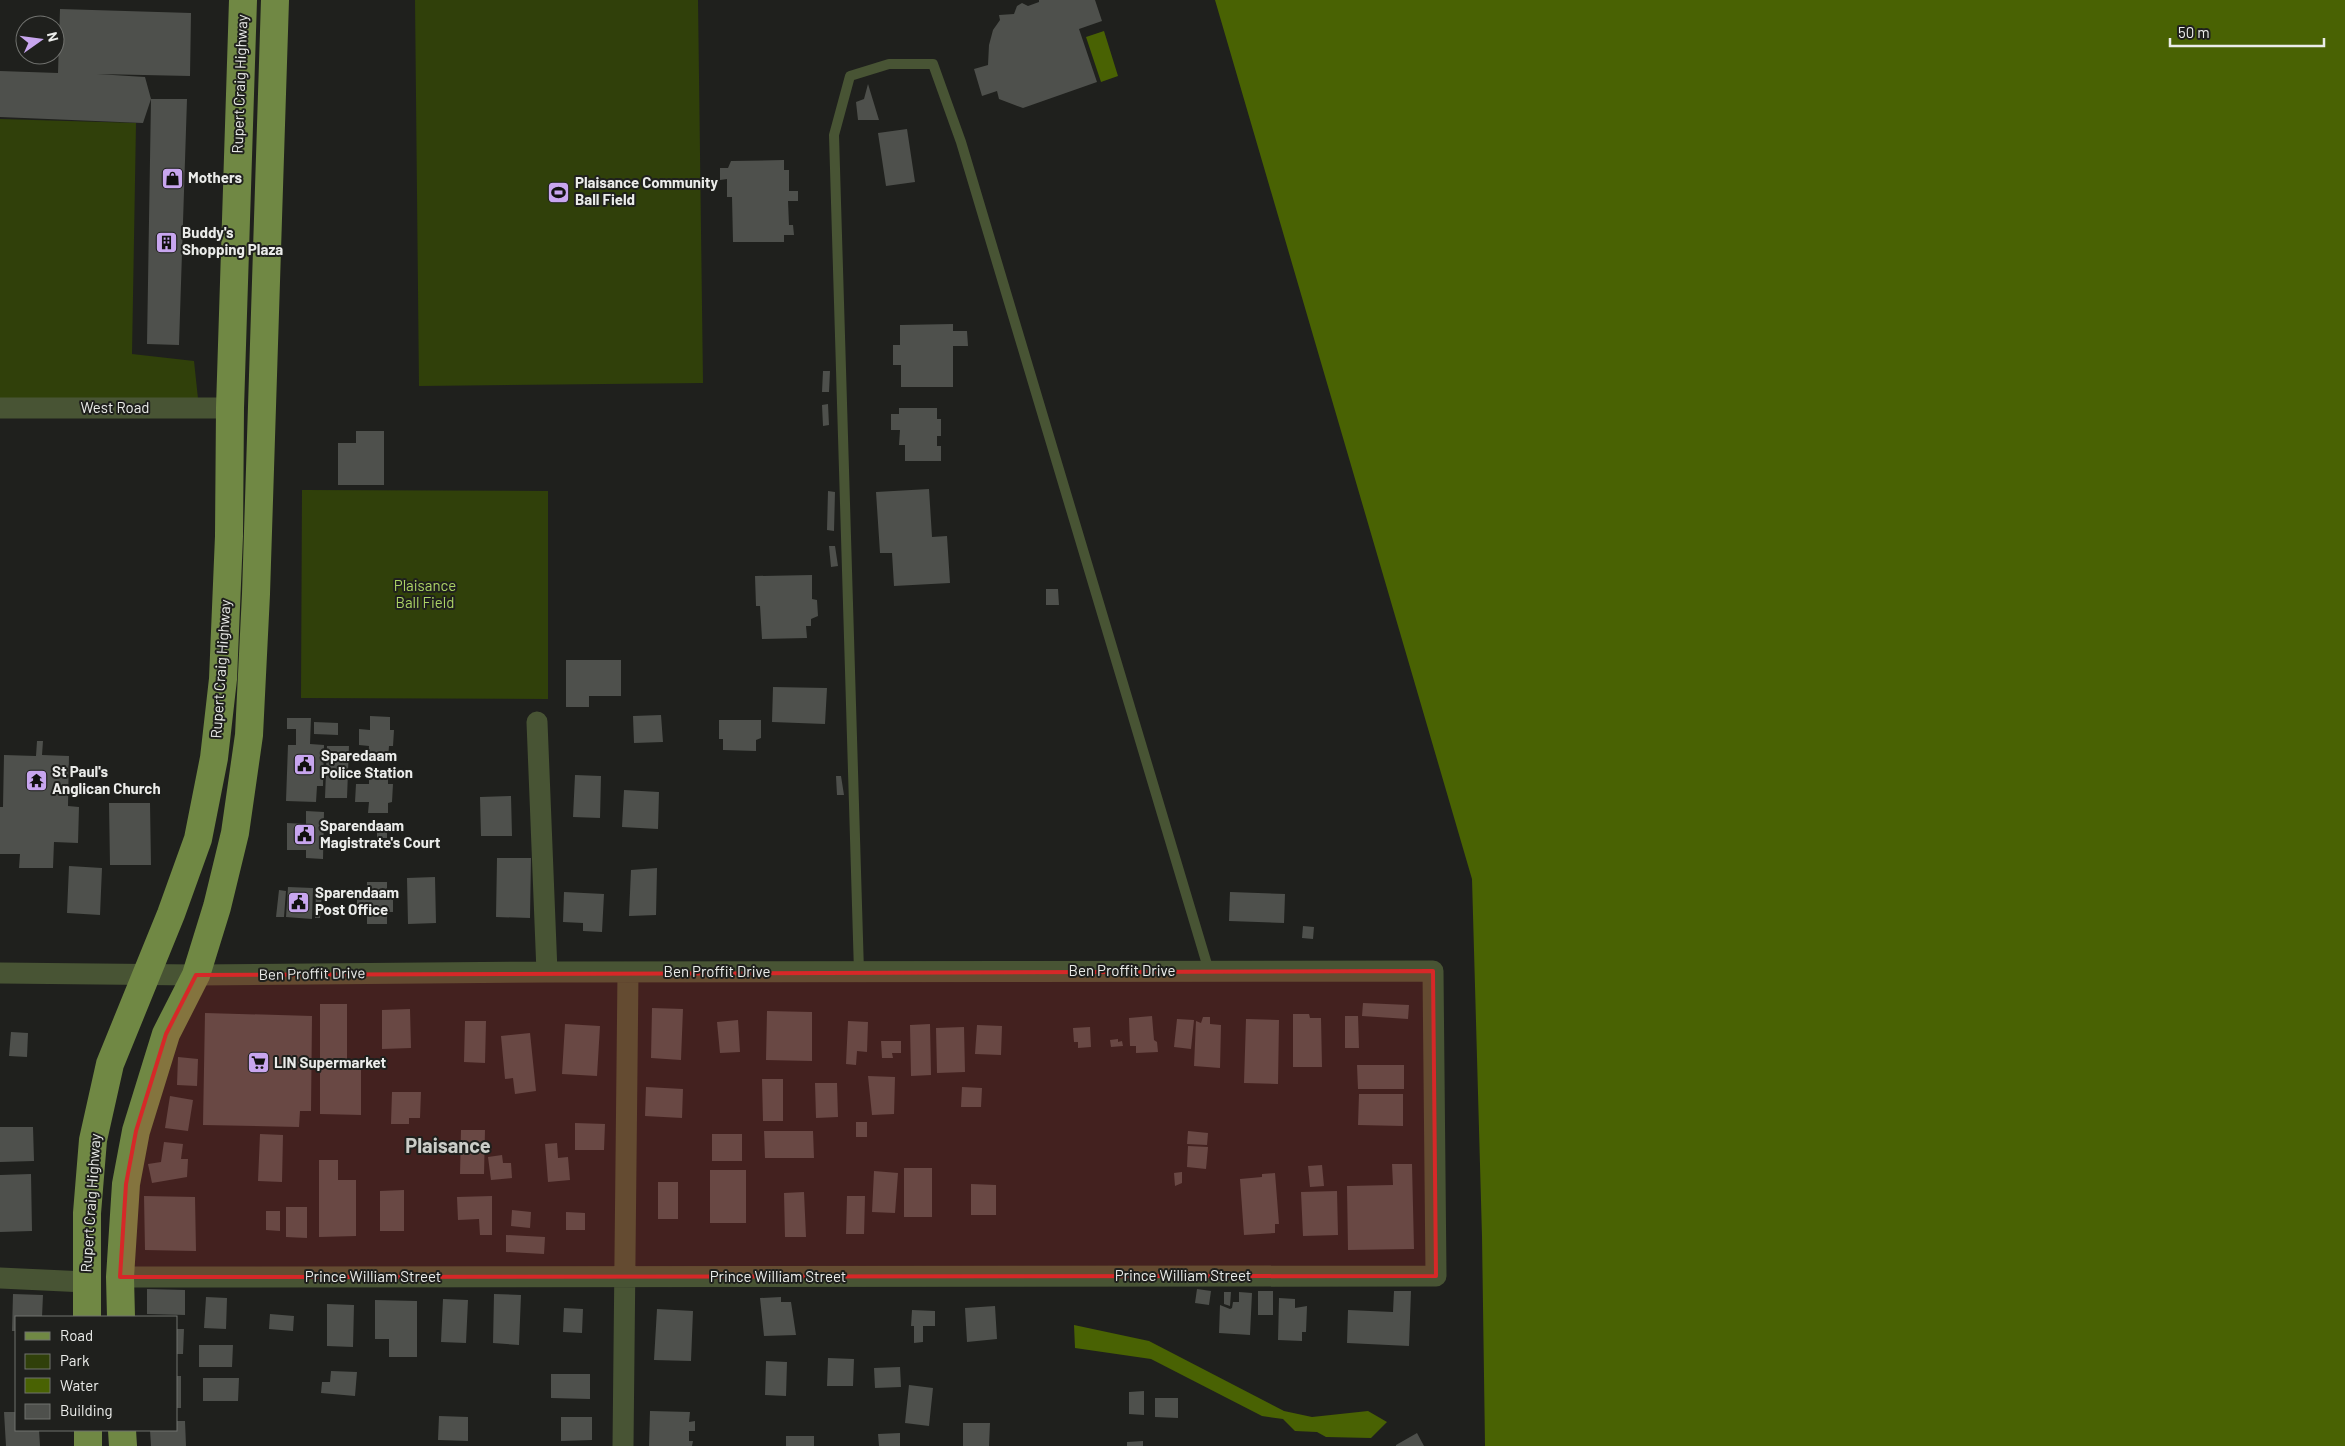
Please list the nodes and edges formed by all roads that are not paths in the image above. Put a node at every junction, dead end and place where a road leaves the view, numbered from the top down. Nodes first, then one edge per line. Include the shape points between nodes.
1 (243, 0) edge
2 (275, 0) edge
3 (0, 408) edge
4 (230, 408) junction
5 (537, 722) dead end
6 (1210, 971) junction
7 (547, 972) junction
8 (628, 972) junction
9 (858, 972) junction
10 (0, 973) edge
11 (146, 973) junction
12 (196, 975) junction
13 (1436, 1276) joint
14 (625, 1277) junction
15 (0, 1278) edge
16 (120, 1278) junction
17 (86, 1282) junction
18 (86, 1316) edge
19 (121, 1316) edge
20 (88, 1431) edge
21 (122, 1431) edge
22 (88, 1446) edge
23 (123, 1446) edge
24 (623, 1446) edge

1 - 4 main road, Rupert Craig Highway
2 - 12 main road, Rupert Craig Highway via 250,735 235,833
3 - 4 street, West Road
4 - 11 main road, Rupert Craig Highway via 223,679 214,758 198,839
5 - 7 street
6 - 9 street, Ben Proffit Drive
6 - 9 lane via 961,142 933,64 889,64 850,76 834,135
6 - 13 street, Ben Proffit Drive via 1433,971
7 - 8 street, Ben Proffit Drive
7 - 12 street, Ben Proffit Drive
8 - 9 street, Ben Proffit Drive
8 - 14 street
10 - 11 street, Ben Proffit Drive
11 - 12 street, Ben Proffit Drive
11 - 17 main road, Rupert Craig Highway via 110,1064 93,1140
12 - 16 main road, Rupert Craig Highway via 166,1034 136,1131 126,1184
13 - 14 street, Prince William Street
14 - 16 street, Prince William Street
14 - 24 street
15 - 17 street
16 - 19 main road, Rupert Craig Highway
17 - 18 main road, Rupert Craig Highway
20 - 22 main road
21 - 23 main road

